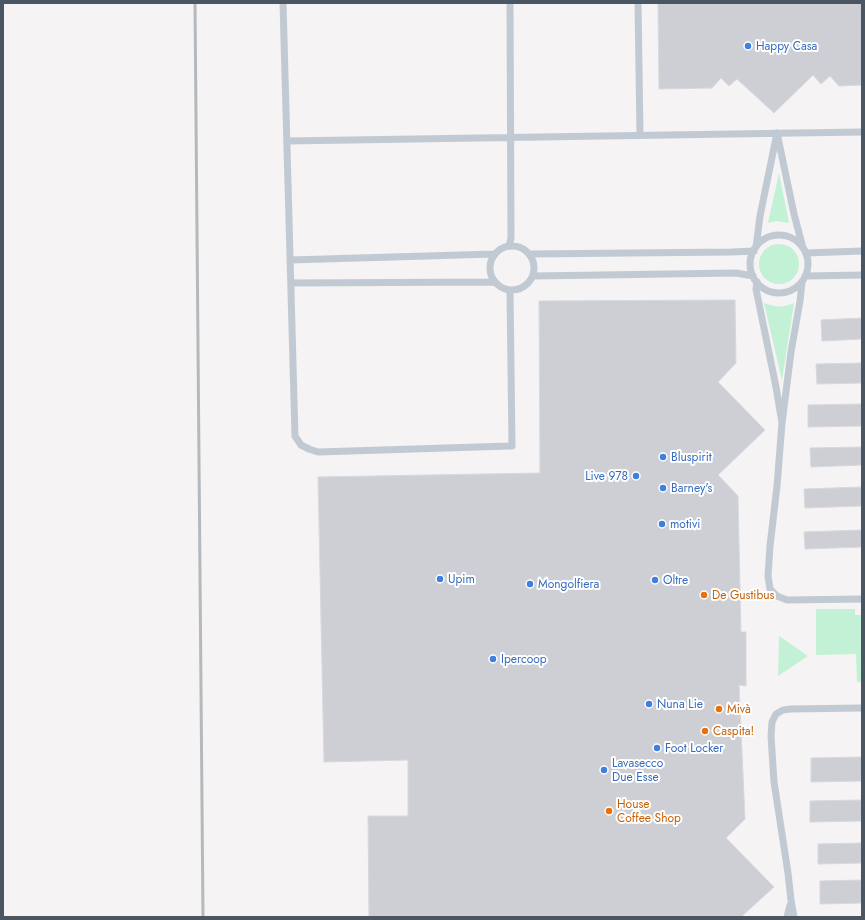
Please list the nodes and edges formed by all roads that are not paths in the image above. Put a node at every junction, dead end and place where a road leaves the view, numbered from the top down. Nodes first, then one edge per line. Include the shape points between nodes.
1 (283, 3) edge
2 (510, 3) edge
3 (638, 3) edge
4 (862, 132) edge
5 (778, 133) junction
6 (640, 135) junction
7 (510, 137) junction
8 (287, 141) junction
9 (509, 246) junction
10 (755, 249) junction
11 (804, 250) junction
12 (862, 251) edge
13 (494, 254) junction
14 (530, 254) junction
15 (290, 260) junction
16 (862, 275) edge
17 (533, 276) junction
18 (753, 276) junction
19 (804, 279) junction
20 (495, 282) junction
21 (757, 282) junction
22 (290, 283) junction
23 (510, 290) junction
24 (782, 423) junction
25 (862, 599) edge
26 (862, 708) edge
27 (790, 900) junction
28 (787, 917) edge
29 (794, 917) edge

1 - 8 lane
2 - 7 lane
3 - 6 lane
4 - 5 lane
5 - 6 lane
5 - 10 lane
5 - 11 lane
6 - 7 lane
7 - 8 lane
7 - 9 lane via 512,238
8 - 15 lane
9 - 13 lane
9 - 14 lane via 517,246
10 - 11 lane via 766,239 783,236 792,238
10 - 14 lane via 732,252
10 - 18 lane via 751,261
11 - 12 lane
11 - 19 lane via 808,268
13 - 15 lane
13 - 20 lane via 490,268
14 - 17 lane via 535,265
15 - 22 lane
16 - 19 lane
17 - 18 lane
17 - 23 lane via 524,287
18 - 21 lane
19 - 21 lane via 794,289 784,293 767,290
19 - 24 lane
20 - 22 lane
20 - 23 lane
21 - 24 lane via 756,289
22 - 23 lane via 294,436 301,445 318,452 512,446
24 - 25 lane via 769,560 770,589 777,596 787,600
26 - 27 lane via 783,710 776,714 772,722 774,782
27 - 28 lane
27 - 29 lane

